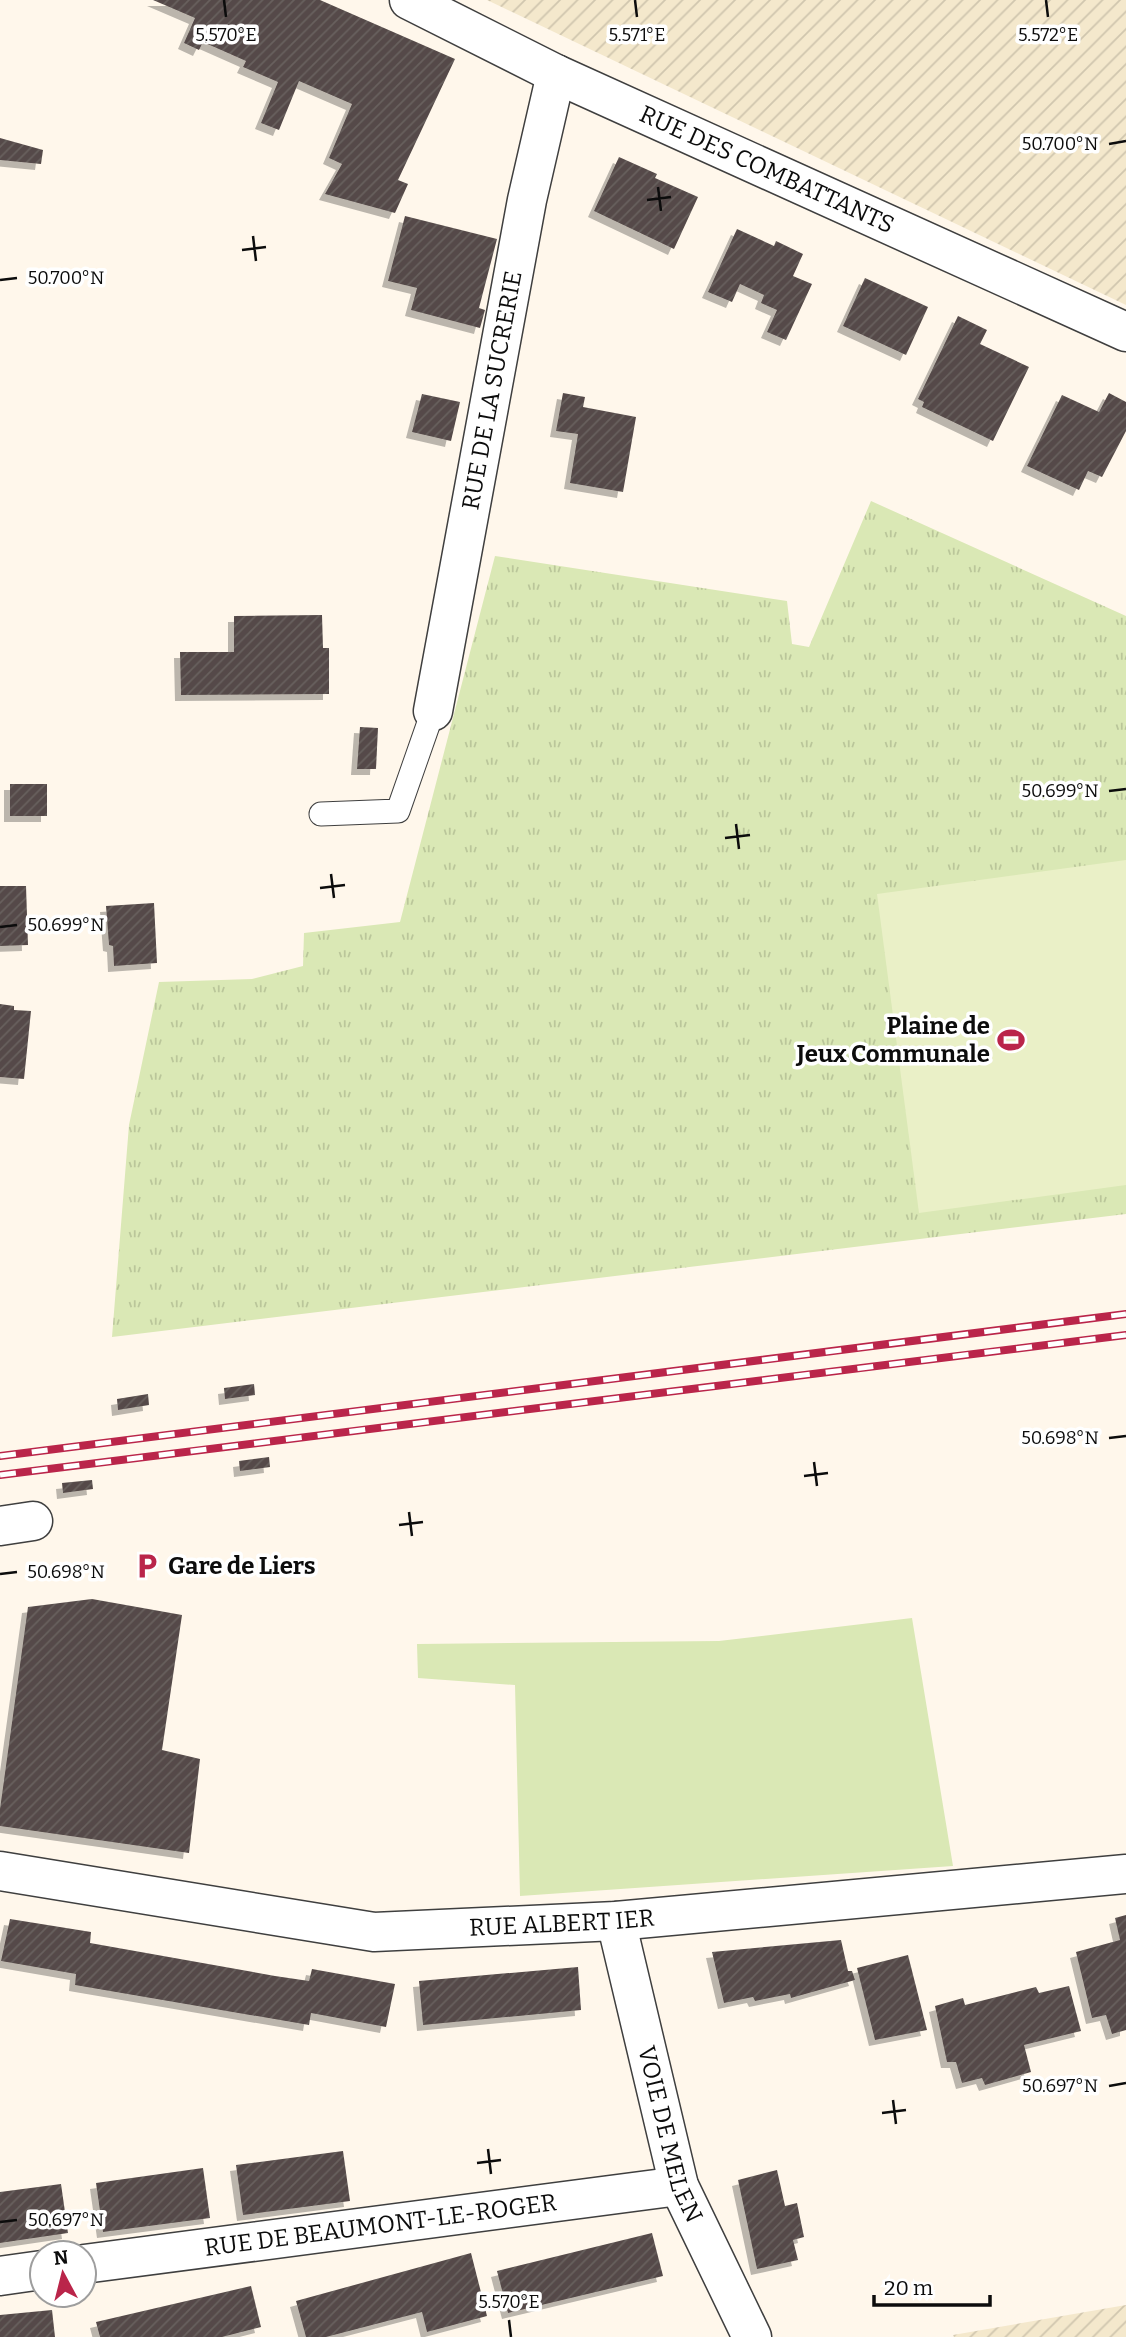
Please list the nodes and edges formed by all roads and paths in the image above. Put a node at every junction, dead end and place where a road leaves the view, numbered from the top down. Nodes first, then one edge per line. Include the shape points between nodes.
1 (414, 1) edge
2 (556, 74) junction
3 (1126, 332) edge
4 (433, 711) joint
5 (321, 814) dead end
6 (0, 1871) edge
7 (1126, 1874) edge
8 (616, 1921) junction
9 (679, 2186) junction
10 (98, 2262) edge
11 (28, 2272) edge
12 (0, 2276) edge
13 (752, 2337) edge

1 - 2 street, RUE DES COMBATTANTS
2 - 3 street, RUE DES COMBATTANTS
2 - 4 street, RUE DE LA SUCRERIE via 527,200
4 - 5 lane via 398,811
6 - 8 street, RUE ALBERT IER via 374,1932
7 - 8 street, RUE ALBERT IER
8 - 9 street, VOIE DE MELEN
9 - 10 street, RUE DE BEAUMONT-LE-ROGER
9 - 13 street, VOIE DE MELEN
11 - 12 street

